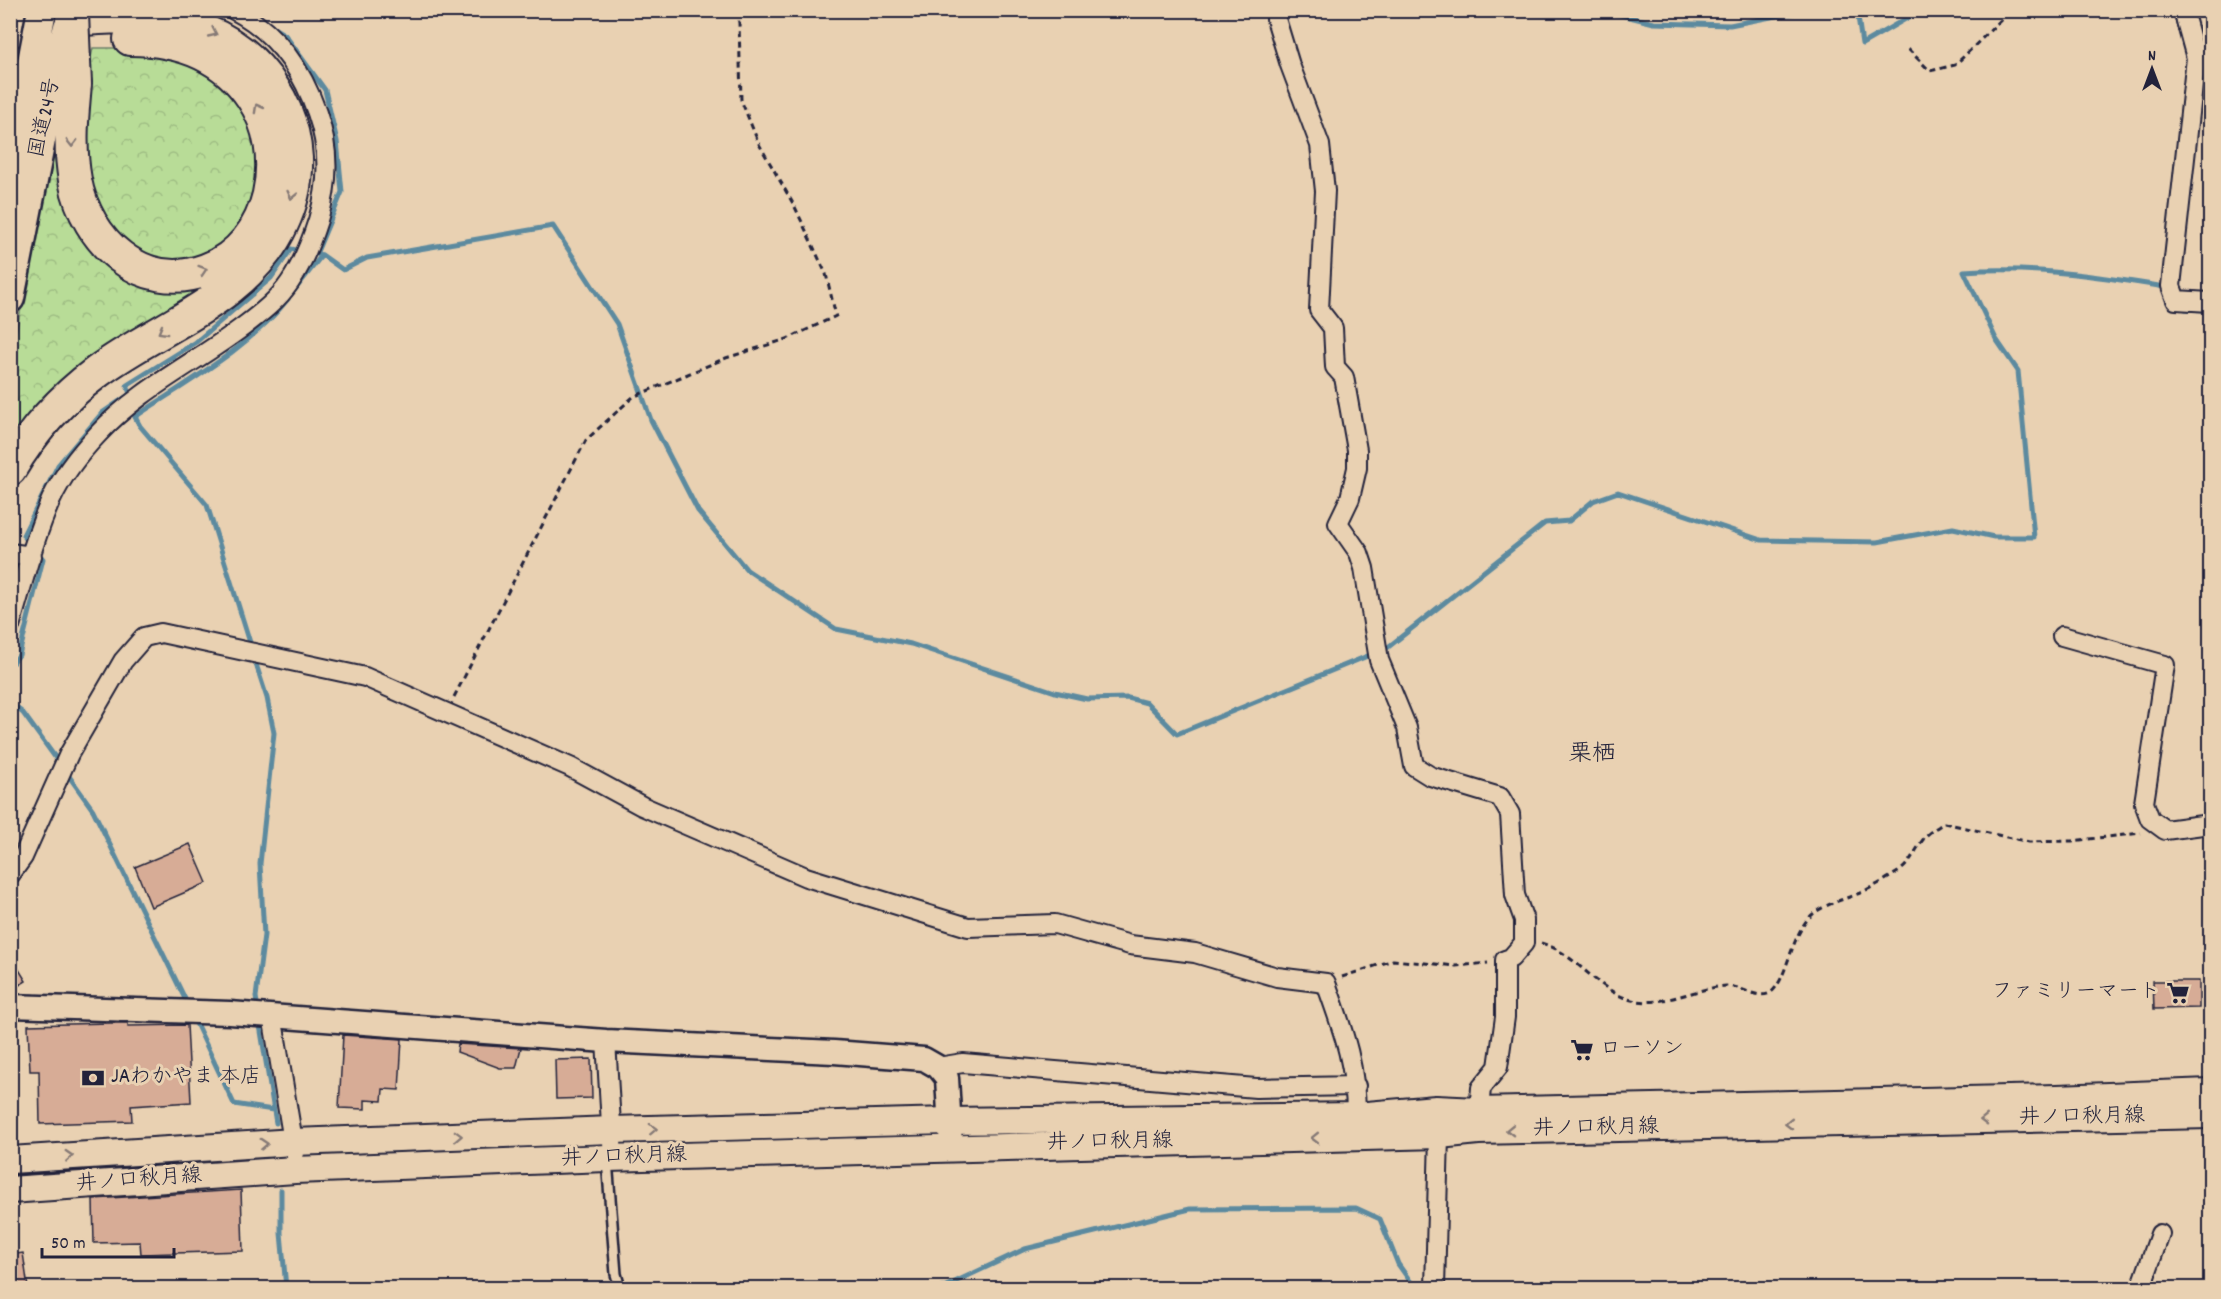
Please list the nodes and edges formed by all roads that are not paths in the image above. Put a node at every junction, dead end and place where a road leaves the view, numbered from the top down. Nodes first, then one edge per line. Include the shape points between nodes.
1 (234, 10) edge
2 (1276, 10) edge
3 (2183, 10) edge
4 (62, 12) edge
5 (10, 30) edge
6 (10, 52) edge
7 (50, 89) junction
8 (10, 172) edge
9 (10, 298) edge
10 (2211, 302) edge
11 (10, 469) edge
12 (10, 553) edge
13 (32, 556) junction
14 (10, 626) edge
15 (2062, 636) dead end
16 (2211, 824) edge
17 (10, 875) edge
18 (10, 1006) edge
19 (272, 1015) junction
20 (606, 1041) junction
21 (938, 1067) junction
22 (1356, 1086) junction
23 (2211, 1092) edge
24 (1436, 1109) junction
25 (2211, 1115) edge
26 (1356, 1116) junction
27 (949, 1120) junction
28 (1478, 1121) junction
29 (612, 1130) junction
30 (1439, 1135) junction
31 (294, 1142) junction
32 (951, 1147) junction
33 (610, 1158) junction
34 (10, 1160) edge
35 (295, 1170) junction
36 (10, 1190) edge
37 (2160, 1234) dead end
38 (620, 1288) edge
39 (1435, 1288) edge
40 (2141, 1288) edge

1 - 13 street via 269,34 288,54 320,120 327,183 305,255 270,306 131,404 98,434 69,469 52,498
2 - 28 street via 1290,65 1320,145 1325,191 1319,310 1333,327 1335,367 1344,377 1357,450 1358,468 1338,523 1359,553 1379,660 1407,728 1414,766 1430,776 1500,797 1510,814 1515,896 1524,920 1524,943 1505,960 1498,1067 1481,1088
3 - 10 street via 2196,58 2171,286 2176,300
4 - 7 highway, bridge
4 - 7 highway, 国道24号, bridge
5 -> 11 highway via 87,19 157,18 193,25 223,38 248,57 279,97 293,134 296,168 292,201 270,248 259,262 219,296 82,383 36,429
7 -> 6 highway via 72,118 74,178 87,218 106,245 122,258 155,273 177,275 206,270 240,247 255,228 272,184 269,133 256,103 220,63 191,48 148,39 78,41
7 - 8 highway, 国道24号
7 - 9 highway, 国道24号
12 - 13 street
13 - 14 street
15 - 16 street via 2165,665 2144,802 2150,819 2165,830
17 - 22 street via 69,754 123,661 144,637 161,633 365,677 570,767 642,806 806,876 968,927 1055,924 1130,945 1195,953 1277,977 1326,982 1348,1046
18 - 19 street
19 - 20 street
19 - 31 street
20 - 21 street via 924,1059
20 - 29 street
21 - 22 street via 963,1063 1256,1088
21 - 27 street via 947,1078
22 - 26 street
23 - 28 main road, 井ノ口秋月線
24 - 26 main road, 井ノ口秋月線
24 - 28 main road, 井ノ口秋月線
24 - 30 street
25 -> 28 main road, 井ノ口秋月線
26 - 27 main road, 井ノ口秋月線
29 -> 27 main road, 井ノ口秋月線
27 - 32 street
28 - 30 main road, 井ノ口秋月線
31 -> 29 main road, 井ノ口秋月線
29 - 33 street
30 -> 32 main road, 井ノ口秋月線
30 - 39 street
34 -> 31 main road, 井ノ口秋月線
31 - 35 street
32 - 33 main road, 井ノ口秋月線
33 - 35 main road, 井ノ口秋月線
33 - 38 lane
35 - 36 main road, 井ノ口秋月線
37 - 40 street

